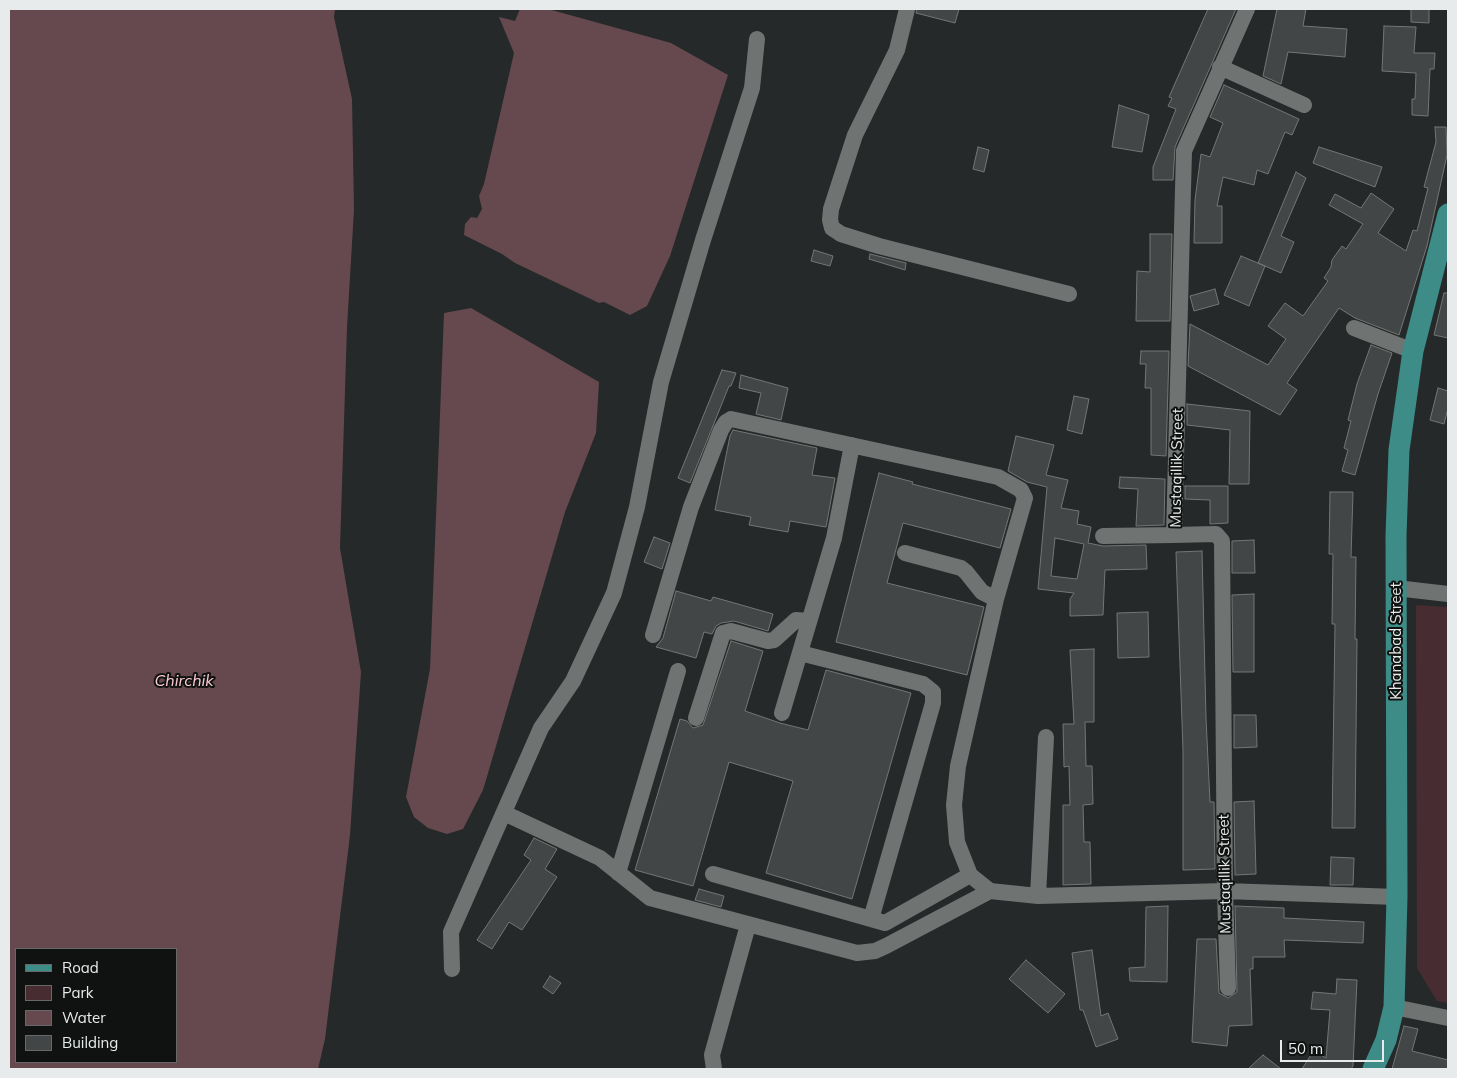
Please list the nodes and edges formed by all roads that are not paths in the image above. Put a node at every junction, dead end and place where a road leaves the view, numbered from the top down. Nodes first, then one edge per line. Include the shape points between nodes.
1 (907, 9) edge
2 (1247, 9) edge
3 (757, 39) dead end
4 (1220, 67) junction
5 (1304, 105) dead end
6 (1448, 214) edge
7 (1069, 294) dead end
8 (1354, 328) dead end
9 (1413, 351) junction
10 (852, 445) junction
11 (1174, 535) junction
12 (1103, 536) dead end
13 (905, 554) dead end
14 (1396, 588) junction
15 (1448, 594) edge
16 (996, 599) junction
17 (809, 621) junction
18 (653, 635) dead end
19 (800, 653) junction
20 (678, 671) dead end
21 (782, 713) dead end
22 (696, 718) dead end
23 (1046, 737) dead end
24 (504, 813) junction
25 (618, 873) junction
26 (713, 874) dead end
27 (970, 875) junction
28 (990, 890) junction
29 (1225, 891) junction
30 (1038, 896) junction
31 (1397, 897) junction
32 (871, 919) junction
33 (748, 925) junction
34 (452, 969) dead end
35 (1228, 988) dead end
36 (1394, 1007) junction
37 (1448, 1018) edge
38 (714, 1069) edge
39 (1373, 1069) edge

1 - 7 street via 897,50 855,135 831,209 832,228 879,246
2 - 4 street, Mustaqillik Street
3 - 24 street via 752,88 660,382 637,507 614,593 573,680 540,728
4 - 5 street
4 - 11 street, Mustaqillik Street via 1184,151
6 - 9 main road, Khanabad Street
8 - 9 street
9 - 14 main road, Khanabad Street via 1399,450
10 - 16 street via 998,477 1024,493 1024,504
10 - 17 street via 834,538
10 - 18 street via 738,419 726,422 691,507
11 - 12 street
11 - 29 street, Mustaqillik Street via 1216,534 1222,541
13 - 16 street via 961,568 982,592
14 - 15 street
14 - 31 main road, Khanabad Street
16 - 27 street via 967,719 955,795 957,842
17 - 19 street
17 - 22 street via 796,620 774,640 768,641 731,630 723,633
19 - 21 street
19 - 32 street via 922,684 933,692 933,703
20 - 25 street
23 - 30 street
24 - 25 street via 600,858
24 - 34 street via 451,932
25 - 33 street via 650,898
26 - 32 street
27 - 28 street
27 - 32 street via 885,923
28 - 30 street
28 - 33 street via 875,951 857,953 841,950
29 - 30 street
29 - 31 street
29 - 35 street, Mustaqillik Street
31 - 36 main road, Khanabad Street
33 - 38 street via 712,1055
36 - 37 street
36 - 39 main road, Khanabad Street via 1389,1030

